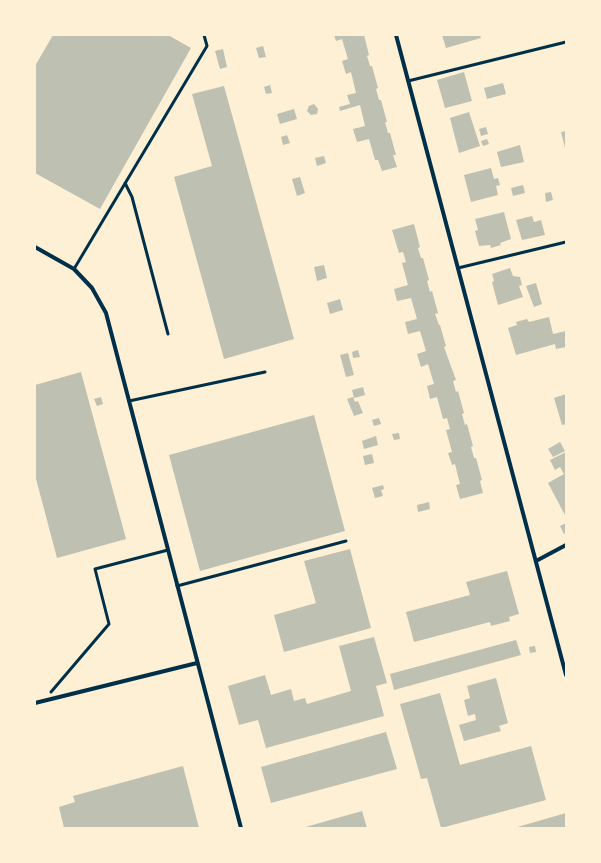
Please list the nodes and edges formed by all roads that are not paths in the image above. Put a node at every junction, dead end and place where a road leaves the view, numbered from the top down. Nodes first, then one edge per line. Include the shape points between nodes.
1 (204, 35) edge
2 (396, 35) edge
3 (566, 42) edge
4 (408, 81) junction
5 (125, 183) junction
6 (566, 242) edge
7 (35, 247) edge
8 (458, 268) junction
9 (74, 269) junction
10 (168, 334) dead end
11 (265, 372) dead end
12 (129, 401) junction
13 (346, 541) dead end
14 (566, 545) edge
15 (168, 550) junction
16 (536, 561) junction
17 (177, 586) junction
18 (197, 663) junction
19 (566, 675) edge
20 (51, 692) dead end
21 (35, 703) edge
22 (242, 828) edge

1 - 5 lane via 207,46
2 - 4 street
3 - 4 lane
4 - 8 street
5 - 9 lane
5 - 10 lane via 132,197
6 - 8 lane
7 - 9 street
8 - 16 street
9 - 12 street via 92,288 106,313
11 - 12 lane
12 - 15 street
13 - 17 lane
14 - 16 street
15 - 17 street
15 - 20 lane via 95,569 110,624
16 - 19 street
17 - 18 street
18 - 21 street
18 - 22 street

